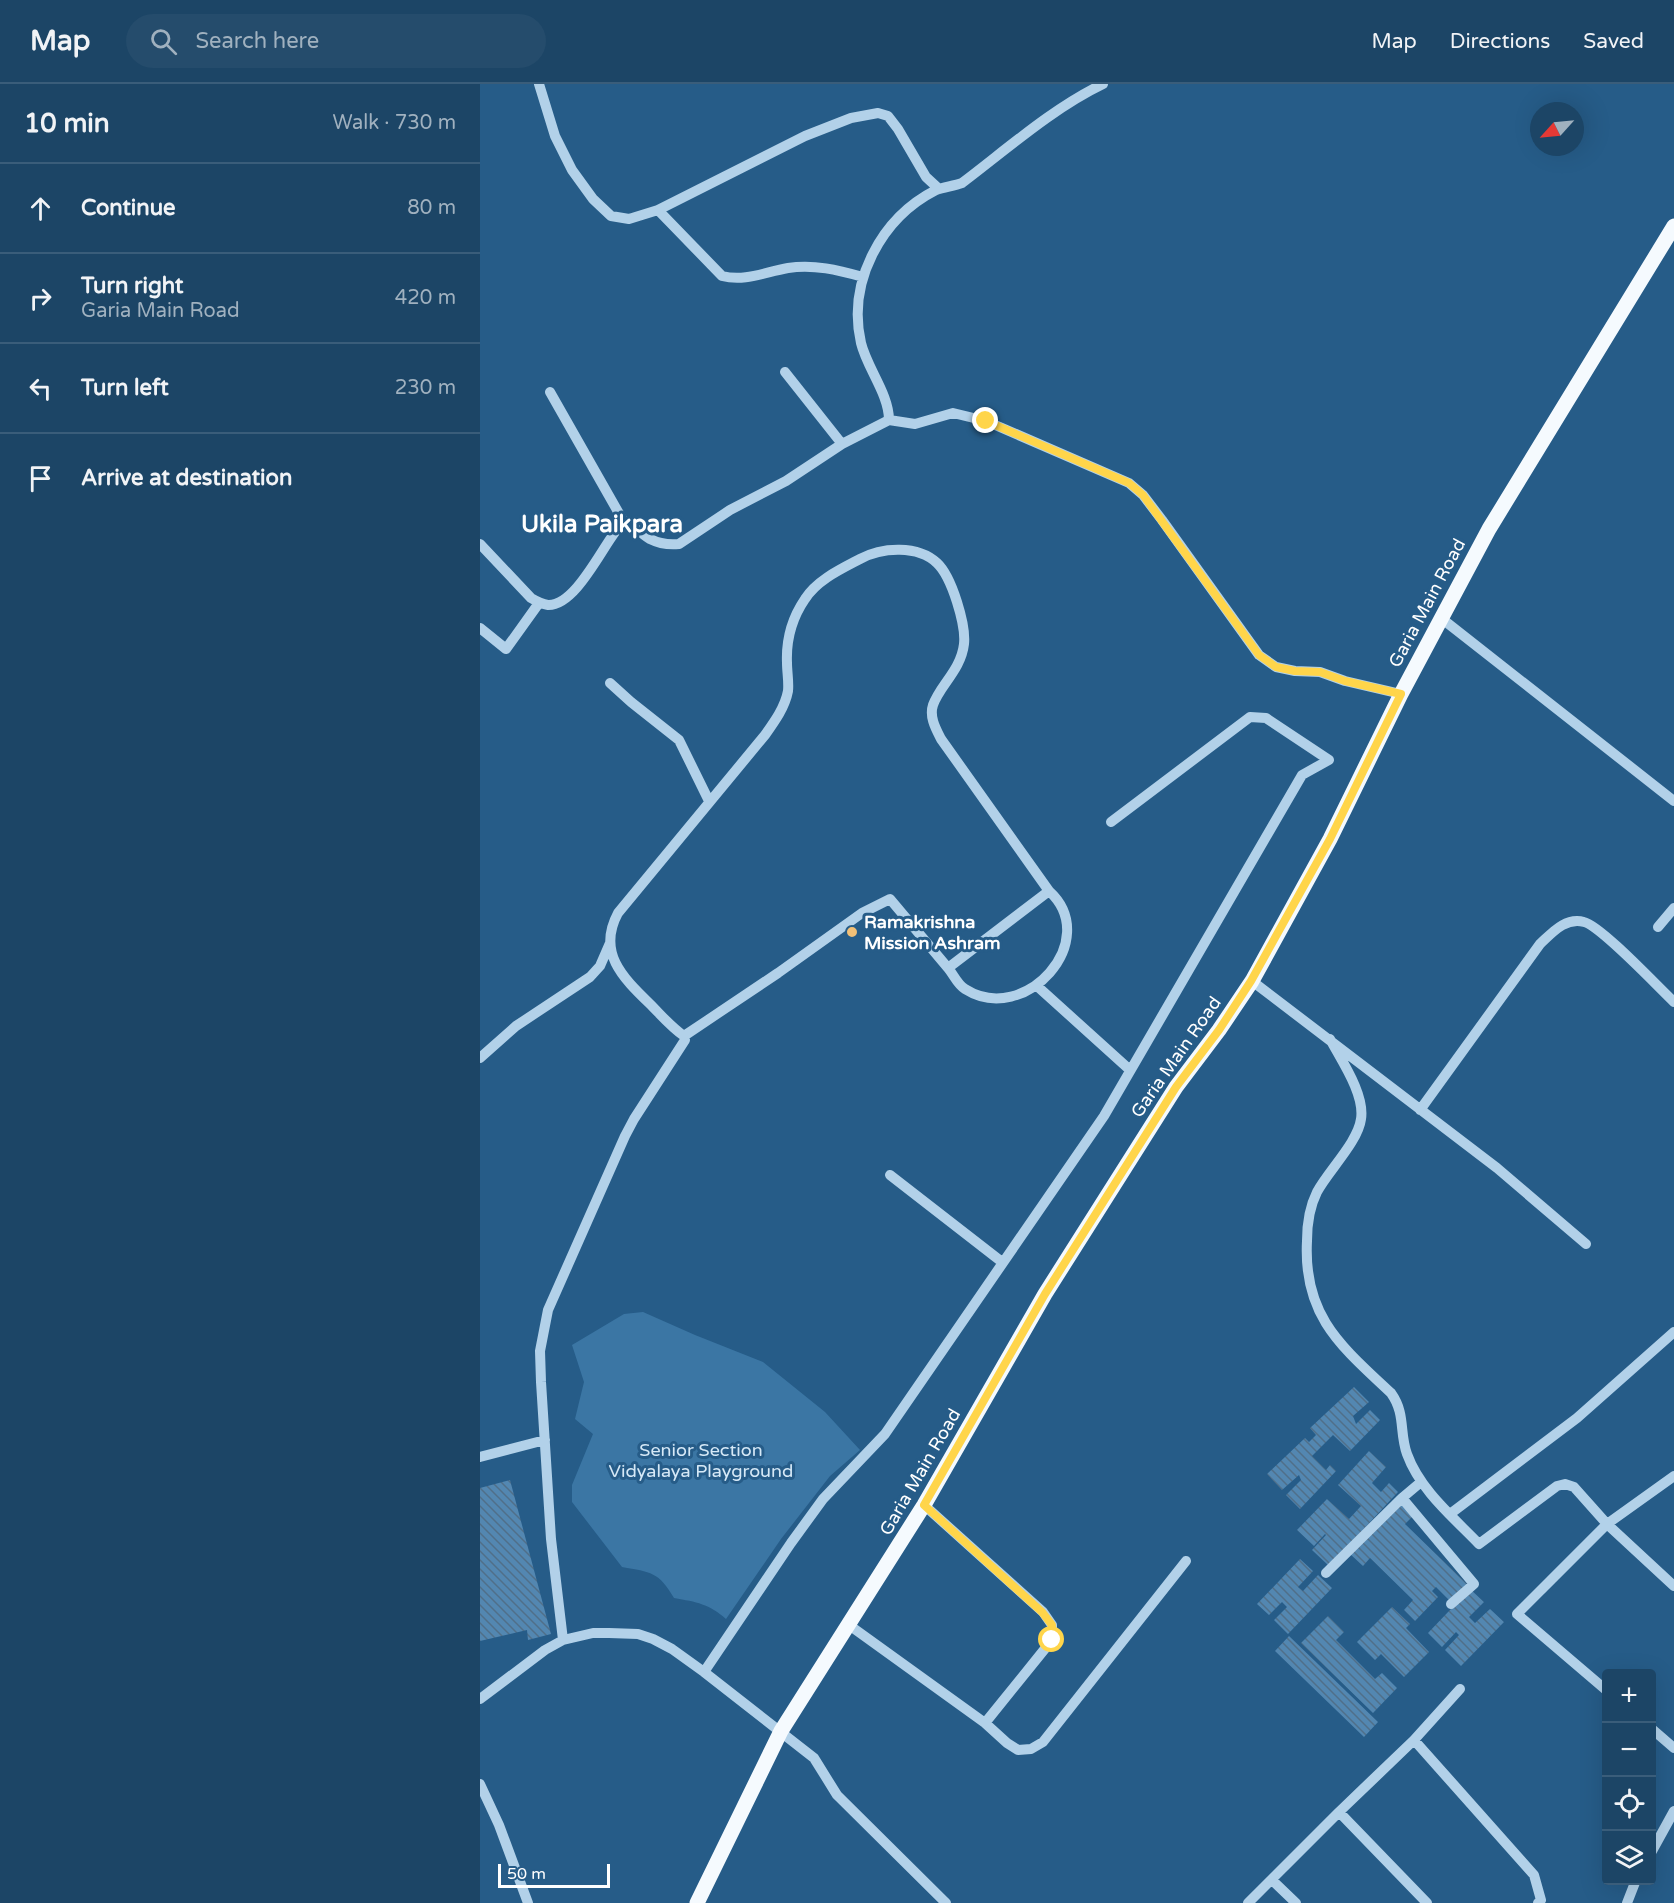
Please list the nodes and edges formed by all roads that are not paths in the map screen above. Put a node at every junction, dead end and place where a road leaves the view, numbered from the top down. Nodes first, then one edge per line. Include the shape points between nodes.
1 (538, 84) edge
2 (1103, 84) edge
3 (939, 189) junction
4 (658, 210) junction
5 (1674, 226) edge
6 (863, 277) junction
7 (785, 372) dead end
8 (550, 392) dead end
9 (890, 420) junction
10 (842, 444) junction
11 (625, 524) junction
12 (480, 544) edge
13 (539, 603) junction
14 (1441, 618) junction
15 (480, 628) edge
16 (610, 683) dead end
17 (1401, 694) junction
18 (709, 801) junction
19 (1674, 801) edge
20 (1111, 822) dead end
21 (1049, 891) junction
22 (1674, 909) edge
23 (1658, 927) dead end
24 (610, 943) junction
25 (948, 968) junction
26 (1251, 981) junction
27 (1037, 986) junction
28 (1674, 1002) edge
29 (684, 1036) junction
30 (1330, 1039) junction
31 (480, 1058) edge
32 (1130, 1070) junction
33 (1420, 1110) junction
34 (890, 1175) dead end
35 (1586, 1244) dead end
36 (1002, 1262) junction
37 (1674, 1332) edge
38 (545, 1440) junction
39 (480, 1457) edge
40 (1674, 1476) edge
41 (1421, 1482) junction
42 (1402, 1498) junction
43 (924, 1505) junction
44 (1450, 1514) junction
45 (1607, 1524) junction
46 (1186, 1561) dead end
47 (1326, 1573) dead end
48 (1674, 1586) edge
49 (1451, 1604) dead end
50 (849, 1625) junction
51 (562, 1640) junction
52 (704, 1672) junction
53 (1602, 1687) edge
54 (1460, 1689) dead end
55 (480, 1699) edge
56 (985, 1723) junction
57 (782, 1731) junction
58 (1656, 1732) edge
59 (1414, 1740) junction
60 (1674, 1748) edge
61 (480, 1784) edge
62 (1674, 1811) edge
63 (1339, 1812) junction
64 (1656, 1844) edge
65 (1272, 1880) junction
66 (1634, 1885) edge
67 (528, 1903) edge
68 (697, 1903) edge
69 (946, 1903) edge
70 (1248, 1903) edge
71 (1296, 1903) edge
72 (1427, 1903) edge
73 (1538, 1903) edge
74 (1627, 1903) edge

1 - 4 street via 555,136 572,170 593,199 611,216 620,218
2 - 3 street via 1073,100 962,183
3 - 4 street via 926,177 888,116 878,113 851,118 805,136
3 - 6 street via 887,230
4 - 6 street via 723,276 749,278 809,267
5 - 14 main road, Garia Main Road via 1489,529
6 - 9 street via 858,296 862,345 888,406
7 - 10 street
8 - 11 street
9 - 10 street
9 - 17 street via 915,424 953,412 967,415 1129,483 1162,520 1259,655 1276,667 1320,672
10 - 11 street via 679,544 649,539
11 - 13 street via 613,534 569,595 549,605
12 - 13 street
13 - 15 street via 506,649
14 - 17 main road, Garia Main Road
14 - 19 street
16 - 18 street via 679,740
17 - 26 main road, Garia Main Road via 1330,839
18 - 21 street via 765,735 784,704 789,632 806,597 840,569 869,554 886,549 918,553 938,564 963,621 964,645 954,674 933,706 933,723
18 - 24 street via 618,913 611,926
20 - 32 street via 1250,717 1266,718 1329,760 1302,775
21 - 25 street
21 - 27 street via 1058,899 1065,915 1065,948 1049,975
22 - 23 street
24 - 29 street via 615,963 628,982
24 - 31 street via 600,966 590,977 516,1026
25 - 27 street via 965,989 979,995 1001,998 1026,993
25 - 29 street via 890,899 862,913
26 - 30 street
26 - 43 main road, Garia Main Road via 1176,1087 1045,1294
27 - 32 street
28 - 33 street via 1605,935 1585,922 1556,928 1540,944
29 - 38 street via 683,1044 630,1128 548,1310 540,1351
30 - 33 street
30 - 41 street via 1351,1077 1361,1119 1311,1205 1306,1250 1309,1283 1319,1313 1333,1336 1398,1402 1406,1452
32 - 36 street via 1104,1116
33 - 35 street via 1497,1168
34 - 36 street
36 - 52 street via 885,1434 824,1499
37 - 44 street via 1577,1418
38 - 39 street
38 - 51 street
40 - 45 street
41 - 42 street
41 - 44 street
42 - 47 street
42 - 49 street via 1474,1584
43 - 50 main road, Garia Main Road
43 - 56 street via 1052,1625 1052,1640
44 - 45 street via 1479,1544 1565,1484 1574,1487
45 - 48 street
45 - 53 street via 1517,1614
46 - 56 street via 1043,1742 1031,1749 1018,1750
50 - 56 street
50 - 57 main road, Garia Main Road
51 - 52 street via 593,1633 638,1634 672,1649
51 - 55 street
52 - 57 street
54 - 59 street
57 - 68 main road, Garia Main Road
57 - 69 street via 814,1758 837,1795
58 - 60 street
59 - 63 street
59 - 73 street via 1534,1875 1541,1900
61 - 67 street
62 - 64 street
63 - 65 street
63 - 72 street
65 - 70 street
65 - 71 street
66 - 74 street

